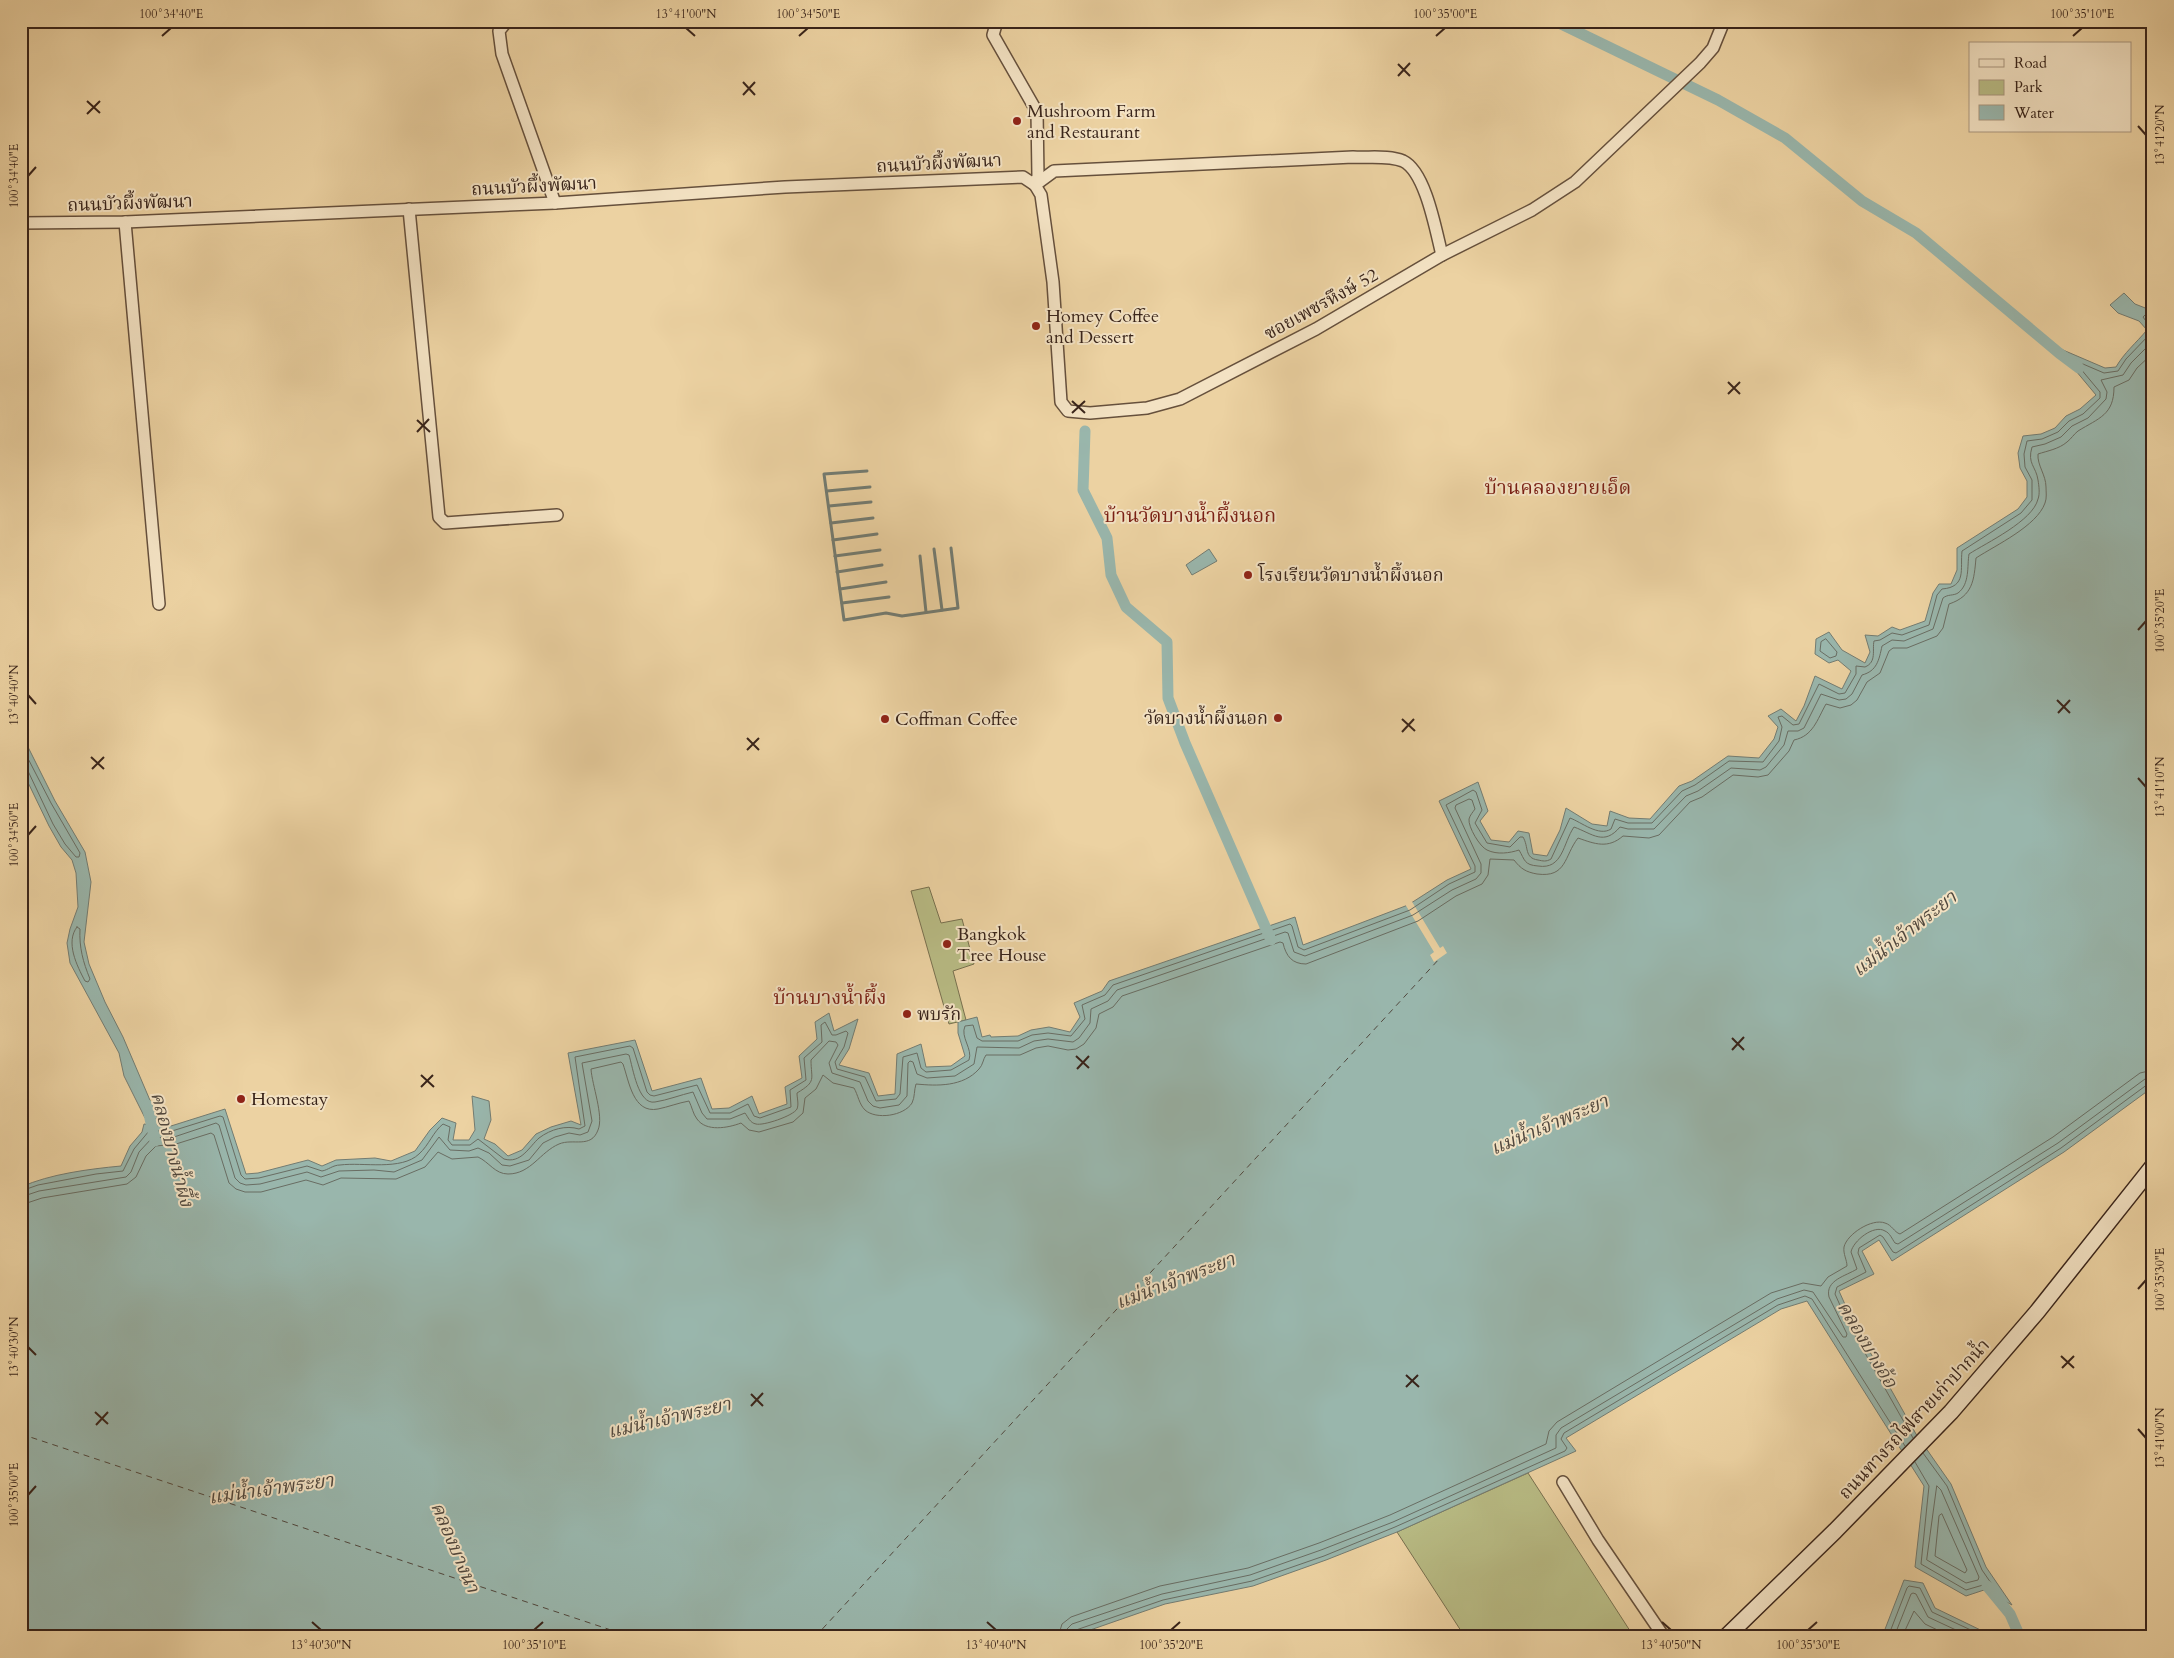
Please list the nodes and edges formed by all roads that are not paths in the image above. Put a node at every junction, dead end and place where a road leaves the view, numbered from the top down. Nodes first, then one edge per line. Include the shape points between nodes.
1 (507, 21) edge
2 (997, 21) edge
3 (1724, 21) edge
4 (1036, 188) junction
5 (556, 203) junction
6 (408, 209) junction
7 (124, 222) junction
8 (21, 223) edge
9 (1442, 255) junction
10 (556, 515) dead end
11 (159, 604) dead end
12 (2153, 1166) edge
13 (1563, 1482) dead end
14 (1664, 1637) edge
15 (1726, 1637) edge

1 - 5 street via 499,31 502,54
2 - 4 street via 993,34 1038,112
3 - 9 street, ซอยเพชรหึงษ์ 52 via 1713,48 1697,66 1575,182 1532,210
4 - 5 street, ถนนบัวผึ้งพัฒนา via 1023,177 785,187
4 - 9 street via 1054,171 1394,158 1405,162 1414,171 1424,189
4 - 9 street, ซอยเพชรหึงษ์ 52 via 1053,282 1061,402 1068,411 1090,413 1147,408 1180,399 1316,329
5 - 6 street, ถนนบัวผึ้งพัฒนา
6 - 7 street, ถนนบัวผึ้งพัฒนา
6 - 10 street via 439,517 445,523
7 - 8 street, ถนนบัวผึ้งพัฒนา
7 - 11 street
12 - 15 main road, ถนนทางรถไฟสายเก่าปากน้ำ via 2031,1319 1951,1412
13 - 14 street

